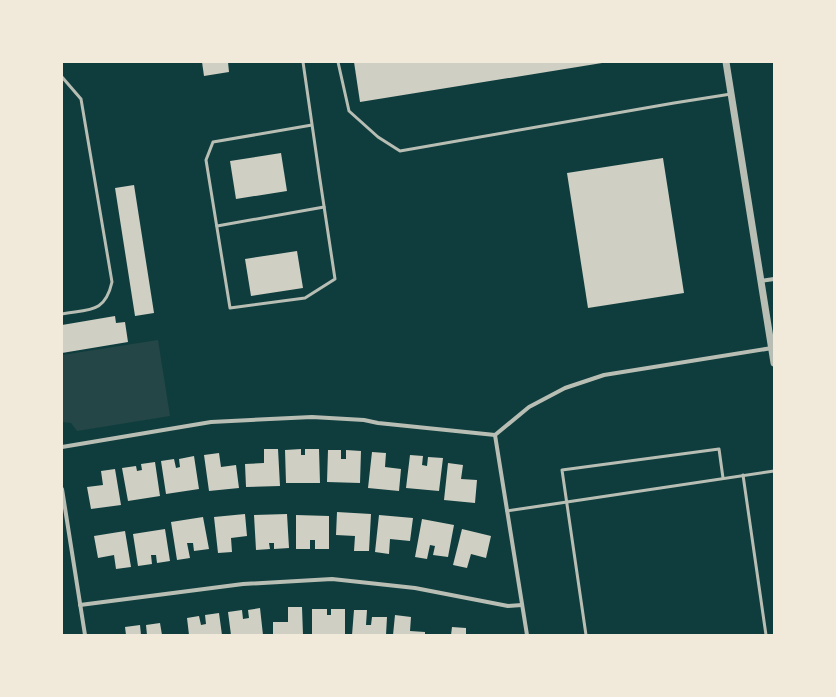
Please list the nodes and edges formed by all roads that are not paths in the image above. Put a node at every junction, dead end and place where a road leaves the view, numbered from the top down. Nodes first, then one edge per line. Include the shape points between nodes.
1 (303, 62) edge
2 (338, 62) edge
3 (726, 62) edge
4 (62, 77) edge
5 (731, 94) junction
6 (312, 125) junction
7 (324, 207) junction
8 (216, 226) junction
9 (774, 279) edge
10 (761, 281) junction
11 (62, 314) edge
12 (772, 348) junction
13 (774, 363) edge
14 (495, 435) junction
15 (62, 447) edge
16 (774, 471) edge
17 (743, 475) junction
18 (723, 478) junction
19 (62, 489) edge
20 (565, 502) junction
21 (507, 511) junction
22 (80, 605) junction
23 (522, 605) junction
24 (85, 635) edge
25 (527, 635) edge
26 (586, 635) edge
27 (766, 635) edge

1 - 6 lane
2 - 5 lane via 349,111 378,137 400,151
3 - 5 street
4 - 11 lane via 81,99 112,282 109,296 98,308
5 - 10 street
6 - 7 lane
6 - 8 lane via 213,142 206,160
7 - 8 lane
7 - 8 lane via 334,279 305,298 230,308
9 - 10 street
10 - 12 street
12 - 13 street
12 - 14 street via 604,374 565,388 529,407
14 - 15 street via 364,420 312,417 211,422
14 - 21 street
16 - 17 lane
17 - 18 lane
17 - 27 lane
18 - 20 lane
18 - 20 lane via 719,449 562,470
19 - 22 street
20 - 21 lane
20 - 26 lane
21 - 23 street
22 - 23 street via 243,584 332,579 415,588 508,606
22 - 24 street
23 - 25 street

